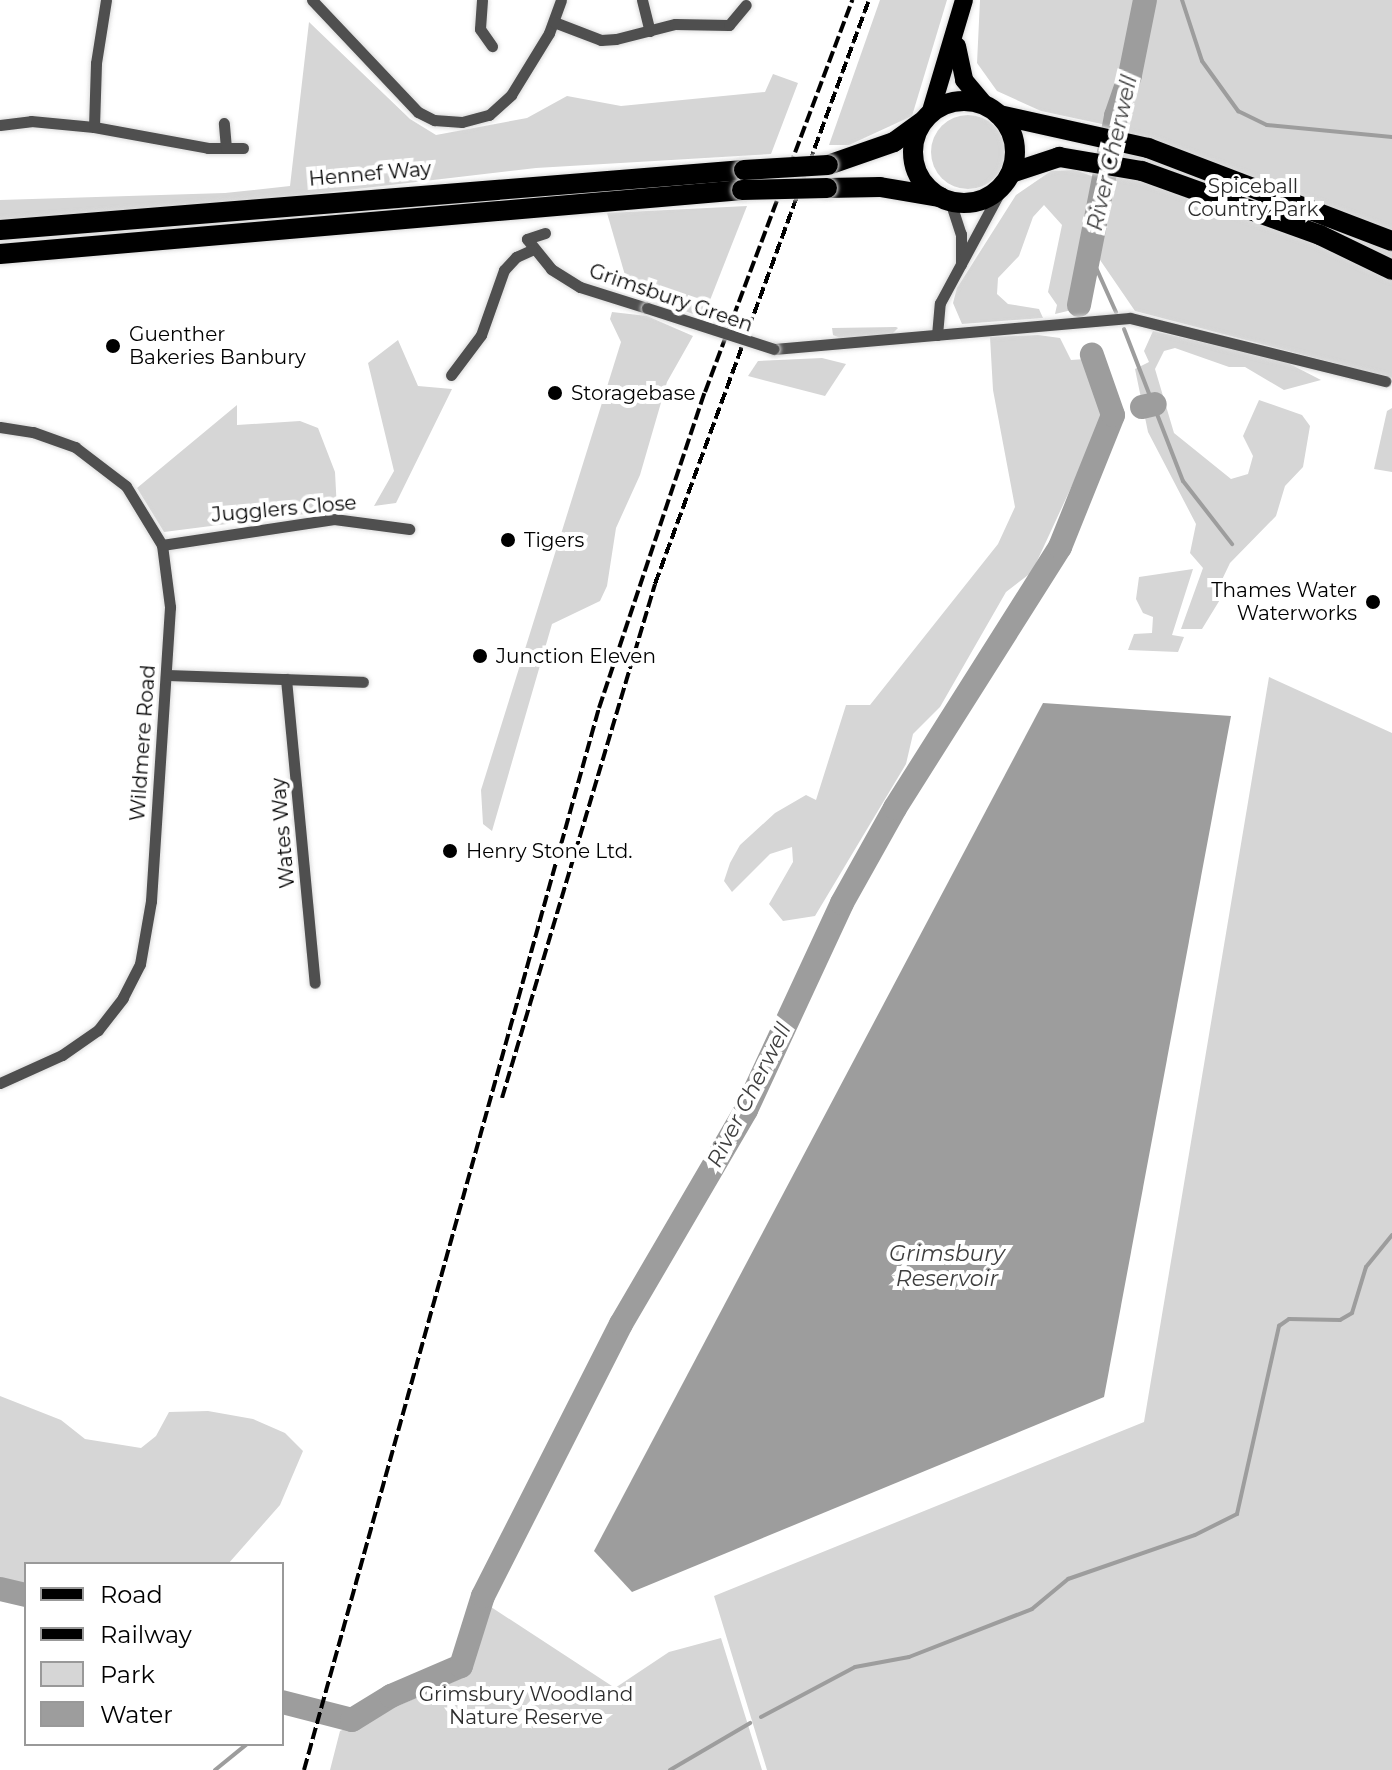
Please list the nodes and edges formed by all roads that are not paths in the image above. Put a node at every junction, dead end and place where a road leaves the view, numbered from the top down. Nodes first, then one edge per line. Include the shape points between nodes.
1 (106, 0) edge
2 (312, 0) edge
3 (482, 0) edge
4 (561, 0) edge
5 (642, 0) edge
6 (964, 0) edge
7 (746, 5) dead end
8 (554, 22) junction
9 (650, 31) junction
10 (955, 35) junction
11 (492, 46) dead end
12 (992, 110) junction
13 (927, 118) junction
14 (224, 123) dead end
15 (0, 125) edge
16 (94, 127) junction
17 (226, 148) junction
18 (243, 148) dead end
19 (1008, 178) junction
20 (743, 180) junction
21 (945, 199) junction
22 (0, 230) edge
23 (545, 233) dead end
24 (1392, 241) edge
25 (532, 250) junction
26 (0, 254) edge
27 (961, 264) junction
28 (1392, 270) edge
29 (937, 335) junction
30 (451, 375) dead end
31 (1385, 381) dead end
32 (0, 427) edge
33 (409, 529) dead end
34 (162, 545) junction
35 (166, 675) junction
36 (286, 679) junction
37 (363, 682) dead end
38 (315, 983) dead end
39 (0, 1083) edge

1 - 16 street via 96,55
2 - 8 street via 418,112 451,122 480,119 503,105
3 - 11 street via 480,29
4 - 8 street
5 - 9 street
6 - 10 main road
7 - 9 street via 729,25 682,23
8 - 9 street via 601,40
10 - 12 main road via 964,80
10 - 13 main road
12 - 13 highway via 956,102
12 - 19 highway via 1014,142
12 - 24 highway via 1148,148
13 - 20 highway, bridge via 894,142 828,165
13 - 21 highway via 913,148 914,163 919,177
14 - 17 street
15 - 16 street via 31,121
16 - 17 street via 186,147
17 - 18 street
19 - 21 highway via 979,201
19 - 27 street
19 - 28 highway via 1035,161 1076,157 1142,171 1320,235
20 - 21 highway, bridge via 880,187
20 - 22 highway, Hennef Way
20 - 26 highway
21 - 27 street via 961,234
23 - 25 street via 528,236
25 - 29 street, Grimsbury Green, bridge via 580,287 774,349
25 - 30 street via 504,270 481,335
27 - 29 street via 940,303
29 - 31 street, Grimsbury Green via 1099,318 1167,324
32 - 34 street, Wildmere Road via 56,439 93,458 138,501
33 - 34 street, Jugglers Close via 334,519
34 - 35 street, Wildmere Road via 169,586
35 - 36 street
35 - 39 street, Wildmere Road via 149,924 137,972 98,1030 62,1055
36 - 37 street
36 - 38 street, Wates Way

